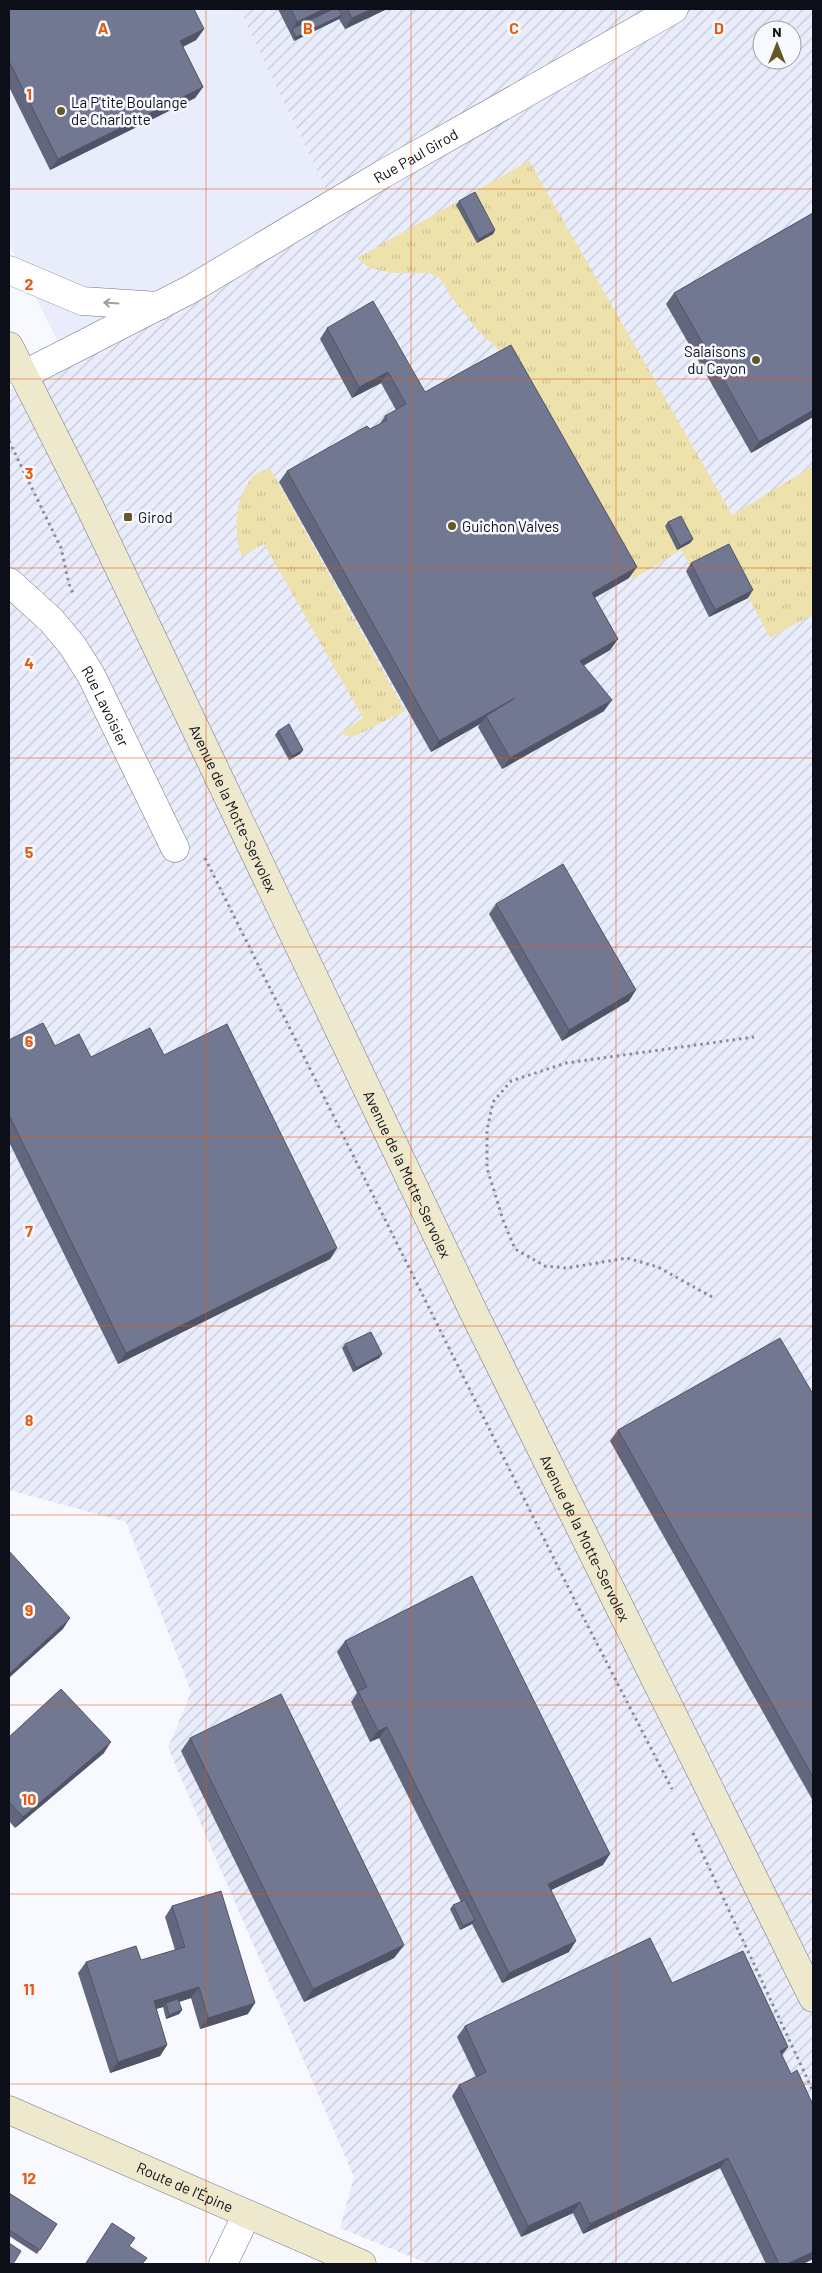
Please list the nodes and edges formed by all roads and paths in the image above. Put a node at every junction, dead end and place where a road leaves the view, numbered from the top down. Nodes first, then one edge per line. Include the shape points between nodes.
1 (674, 9) edge
2 (9, 270) edge
3 (160, 306) junction
4 (13, 358) edge
5 (9, 441) edge
6 (9, 582) edge
7 (77, 602) dead end
8 (175, 848) dead end
9 (202, 853) dead end
10 (754, 1037) dead end
11 (712, 1298) dead end
12 (675, 1796) dead end
13 (692, 1831) dead end
14 (813, 1998) edge
15 (813, 2092) edge
16 (9, 2110) edge
17 (247, 2214) junction
18 (223, 2264) edge
19 (362, 2264) edge

1 - 3 street, Rue Paul Girod via 383,174
3 -> 2 street via 82,301
3 - 4 street, Rue Paul Girod
4 - 14 main road, Avenue de la Motte-Servolex via 88,503 478,1320
5 - 7 path via 60,548
6 - 8 street, Rue Lavoisier via 51,620 91,675
9 - 12 path
10 - 11 path via 566,1063 511,1081 493,1102 487,1130 487,1168 515,1248 552,1267 567,1268 627,1258 658,1267
13 - 15 path
16 - 17 main road, Route de l'Épine
17 - 18 street
17 - 19 main road, Route de l'Épine

